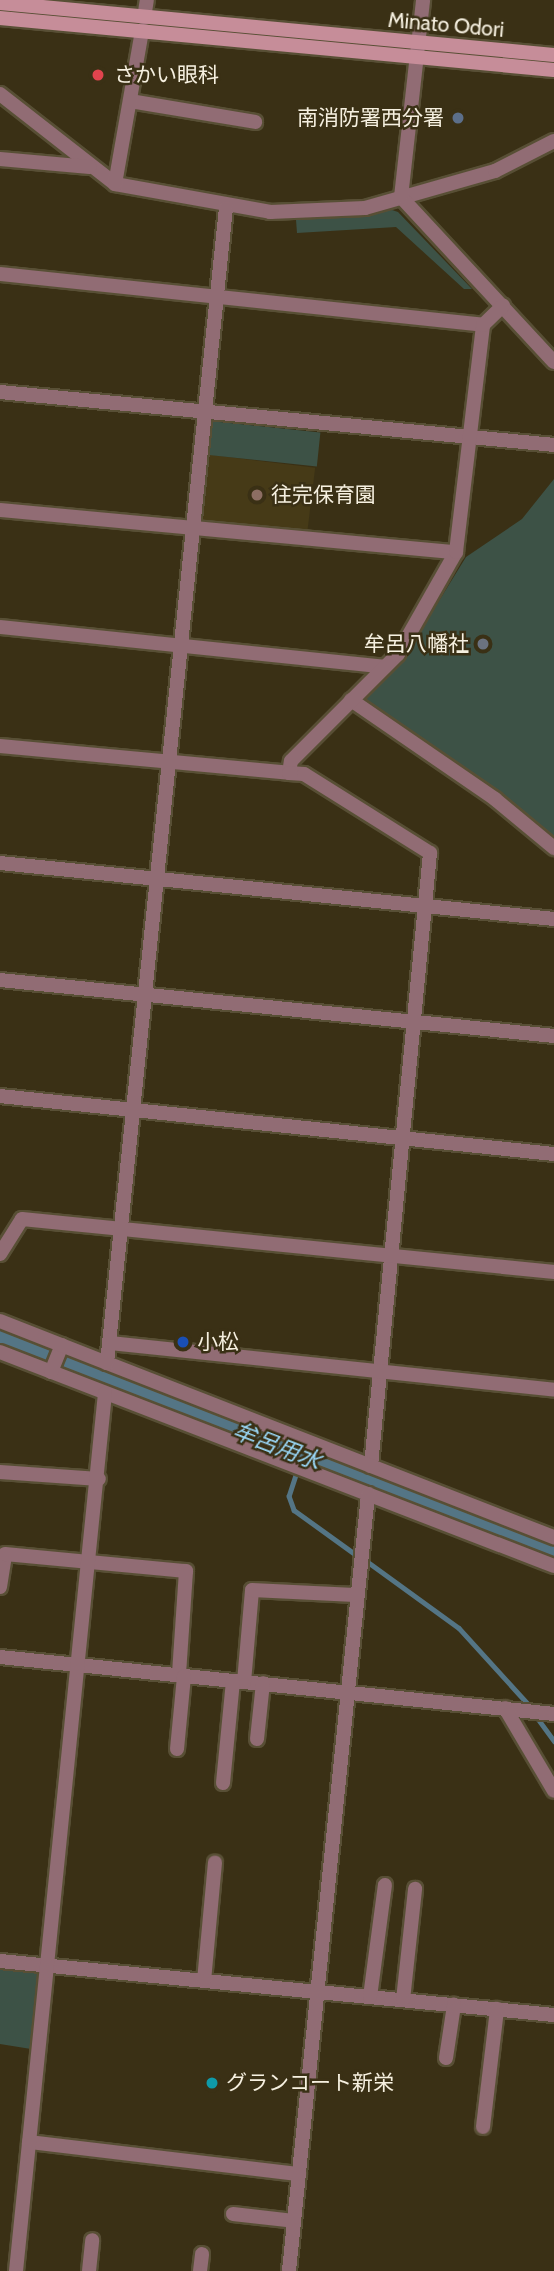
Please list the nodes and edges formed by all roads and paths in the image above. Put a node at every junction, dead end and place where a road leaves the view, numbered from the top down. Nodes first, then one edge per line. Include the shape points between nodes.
1 (147, 0) edge
2 (423, 0) edge
3 (0, 3) edge
4 (0, 18) edge
5 (143, 24) junction
6 (414, 50) junction
7 (554, 55) edge
8 (554, 70) edge
9 (0, 93) edge
10 (130, 101) junction
11 (255, 122) dead end
12 (554, 141) edge
13 (0, 159) edge
14 (91, 167) junction
15 (115, 184) junction
16 (401, 197) junction
17 (226, 208) junction
18 (0, 274) edge
19 (213, 295) junction
20 (503, 306) junction
21 (483, 325) junction
22 (554, 362) edge
23 (0, 392) edge
24 (201, 412) junction
25 (473, 437) junction
26 (554, 445) edge
27 (0, 510) edge
28 (191, 530) junction
29 (456, 552) junction
30 (0, 627) edge
31 (178, 645) junction
32 (384, 667) junction
33 (351, 700) junction
34 (0, 746) edge
35 (167, 764) junction
36 (289, 774) junction
37 (554, 848) edge
38 (0, 863) edge
39 (155, 879) junction
40 (426, 907) junction
41 (554, 919) edge
42 (0, 980) edge
43 (145, 996) junction
44 (413, 1022) junction
45 (554, 1037) edge
46 (0, 1096) edge
47 (133, 1109) junction
48 (401, 1139) junction
49 (554, 1154) edge
50 (121, 1227) junction
51 (0, 1254) edge
52 (391, 1255) junction
53 (554, 1272) edge
54 (0, 1321) edge
55 (110, 1343) junction
56 (0, 1352) edge
57 (56, 1359) junction
58 (107, 1363) junction
59 (378, 1372) junction
60 (554, 1390) edge
61 (106, 1393) junction
62 (244, 1431) junction
63 (371, 1466) junction
64 (0, 1472) edge
65 (99, 1479) junction
66 (368, 1494) junction
67 (554, 1537) edge
68 (90, 1560) junction
69 (554, 1566) edge
70 (0, 1587) edge
71 (355, 1595) junction
72 (0, 1657) edge
73 (77, 1665) junction
74 (182, 1675) junction
75 (239, 1681) junction
76 (263, 1683) junction
77 (346, 1691) junction
78 (505, 1708) junction
79 (554, 1714) edge
80 (257, 1739) dead end
81 (177, 1749) dead end
82 (223, 1783) dead end
83 (554, 1791) edge
84 (215, 1863) dead end
85 (385, 1885) dead end
86 (415, 1889) dead end
87 (0, 1961) edge
88 (46, 1965) junction
89 (204, 1981) junction
90 (318, 1992) junction
91 (370, 1997) junction
92 (403, 2000) junction
93 (454, 2005) junction
94 (497, 2009) junction
95 (554, 2015) edge
96 (446, 2058) dead end
97 (483, 2127) dead end
98 (29, 2142) junction
99 (299, 2174) junction
100 (233, 2214) dead end
101 (294, 2221) junction
102 (92, 2240) dead end
103 (202, 2254) dead end
104 (16, 2271) edge
105 (89, 2271) edge
106 (200, 2271) edge
107 (289, 2271) edge

1 - 5 street
2 - 6 street
3 - 5 main road, Minato Odori
4 - 5 main road, Minato Odori
5 - 6 main road, Minato Odori
5 - 10 street
6 - 7 main road, Minato Odori
6 - 8 main road, Minato Odori
6 - 16 street
9 - 14 street
10 - 11 street
10 - 15 street
12 - 16 street via 495,171
13 - 14 street
14 - 15 street
15 - 17 street
16 - 17 street via 322,212
16 - 20 street
17 - 19 street
18 - 19 street
19 - 21 street
19 - 24 street
20 - 21 street
20 - 22 street
21 - 25 street
23 - 24 street
24 - 25 street
24 - 28 street
25 - 26 street
25 - 29 street
27 - 28 street
28 - 29 street
28 - 31 street
29 - 32 street via 398,654
30 - 31 street
31 - 32 street
31 - 35 street
32 - 33 street
33 - 36 street via 291,761
33 - 37 street
34 - 35 street
35 - 36 street
35 - 39 street
36 - 40 street via 304,775 430,853
38 - 39 street
39 - 40 street
39 - 43 street
40 - 41 street
40 - 44 street
42 - 43 street
43 - 44 street
43 - 47 street
44 - 45 street
44 - 48 street
46 - 47 street
47 - 48 street
47 - 50 street
48 - 49 street
48 - 52 street
50 - 51 street via 22,1219
50 - 52 street
50 - 55 street
52 - 53 street
52 - 59 street
54 - 57 street
55 - 58 street
55 - 59 street
56 - 57 street
57 - 58 street
57 - 61 street
58 - 62 street
59 - 60 street
59 - 63 street
61 - 62 street
61 - 65 street
62 - 63 street
62 - 66 street
63 - 67 street
64 - 65 street
65 - 68 street
66 - 69 street
66 - 71 street
68 - 70 street via 5,1554
68 - 73 street
68 - 74 street via 186,1571
71 - 75 street via 253,1590
71 - 77 street
72 - 73 street
73 - 74 street
73 - 88 street
74 - 75 street
74 - 81 street
75 - 76 street
75 - 82 street
76 - 77 street
76 - 80 street
77 - 78 street
77 - 90 street
78 - 79 street
78 - 83 street
84 - 89 street
85 - 91 street
86 - 92 street
87 - 88 street
88 - 89 street
88 - 98 street
89 - 90 street
90 - 91 street
90 - 99 street
91 - 92 street
92 - 93 street
93 - 94 street
93 - 96 street
94 - 95 street
94 - 97 street
98 - 99 street
98 - 104 street
99 - 101 street
100 - 101 street
101 - 107 street
102 - 105 street
103 - 106 street

